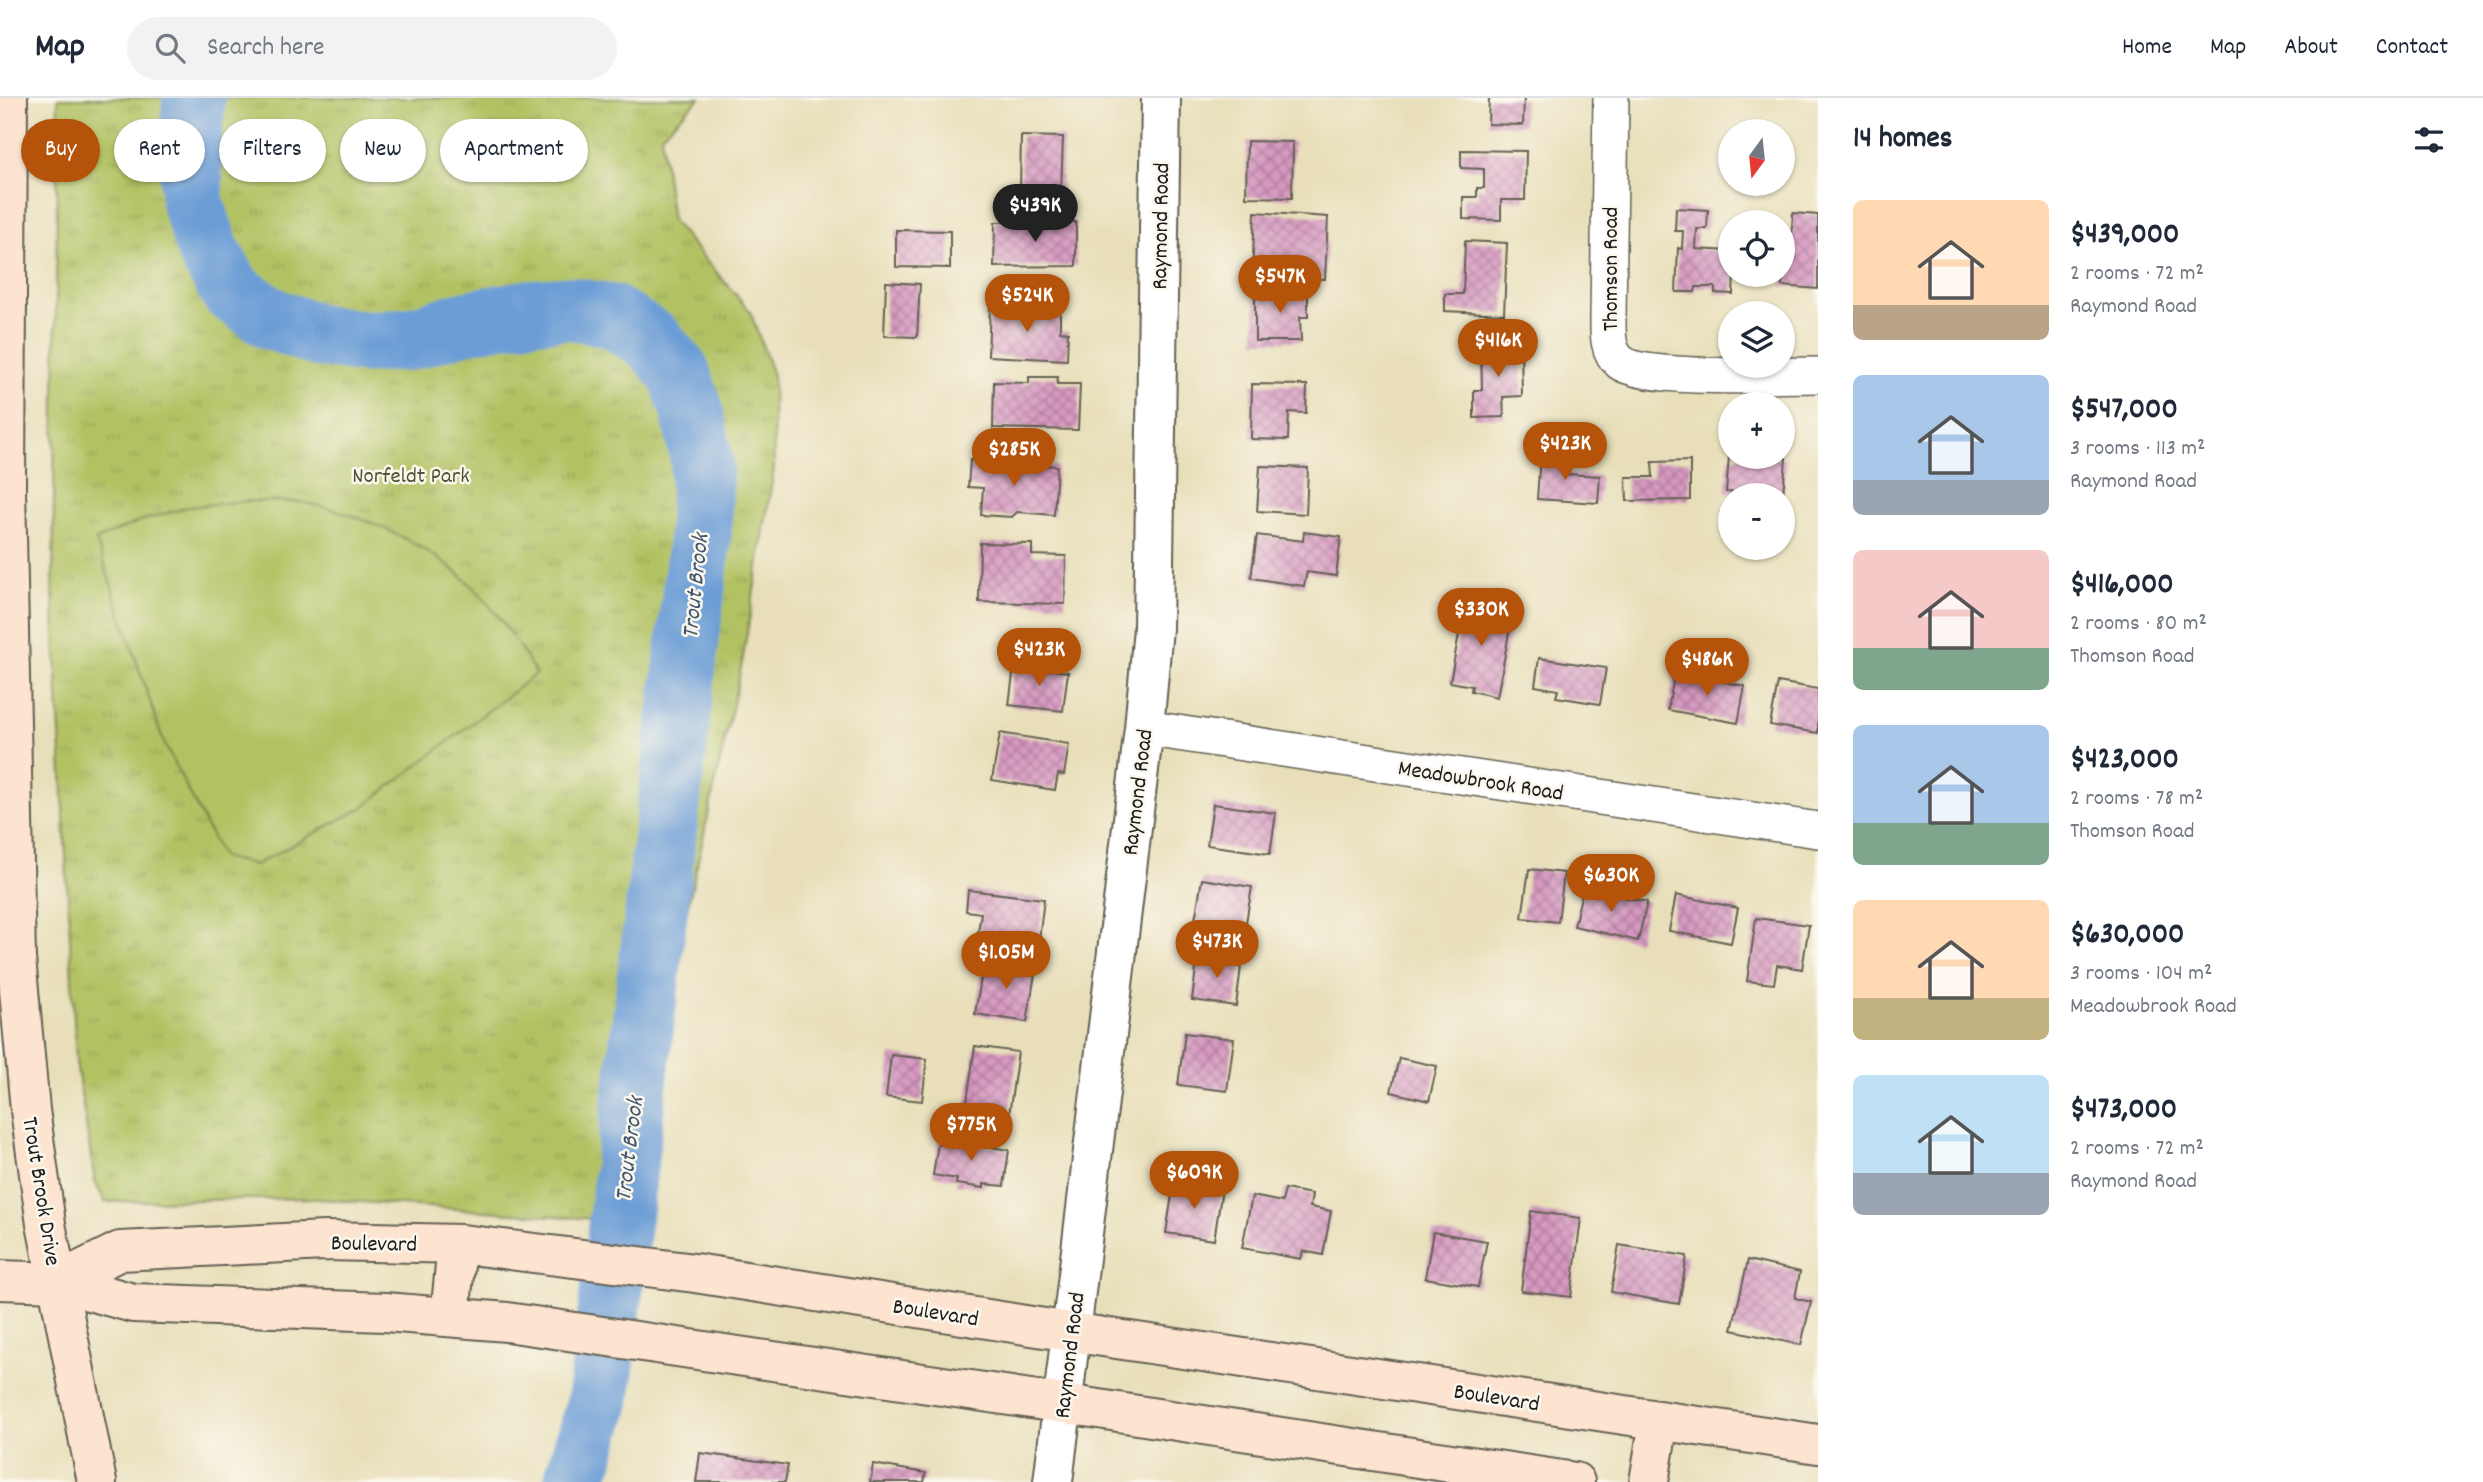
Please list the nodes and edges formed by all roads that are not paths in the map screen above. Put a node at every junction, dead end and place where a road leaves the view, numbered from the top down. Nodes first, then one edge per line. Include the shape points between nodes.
1 (8, 98) edge
2 (1161, 98) edge
3 (1611, 98) edge
4 (1818, 375) edge
5 (4, 613) edge
6 (1144, 728) junction
7 (1818, 830) edge
8 (457, 1244) junction
9 (0, 1280) edge
10 (57, 1282) junction
11 (450, 1317) junction
12 (1070, 1332) junction
13 (1062, 1404) junction
14 (1659, 1421) junction
15 (1818, 1444) edge
16 (97, 1482) edge
17 (1053, 1482) edge
18 (1575, 1482) edge
19 (1650, 1482) edge

1 - 5 main road, Trout Brook Drive
2 - 6 street, Raymond Road via 1153,628
3 - 4 street, Thomson Road via 1608,317 1616,358 1630,368 1660,374
5 - 10 main road, Trout Brook Drive via 16,958 30,1110
6 - 7 street, Meadowbrook Road
6 - 12 street, Raymond Road
8 - 10 main road, Boulevard via 325,1241 120,1251
8 - 11 main road
8 - 12 main road, Boulevard via 695,1273
9 - 10 main road, Boulevard
10 - 11 main road, Boulevard via 133,1303
10 - 16 main road, Trout Brook Drive
11 - 13 main road, Boulevard
12 - 13 street, Raymond Road
12 - 14 main road, Boulevard
13 - 17 street, Raymond Road
13 - 18 main road, Boulevard
14 - 15 main road, Boulevard
14 - 19 main road

